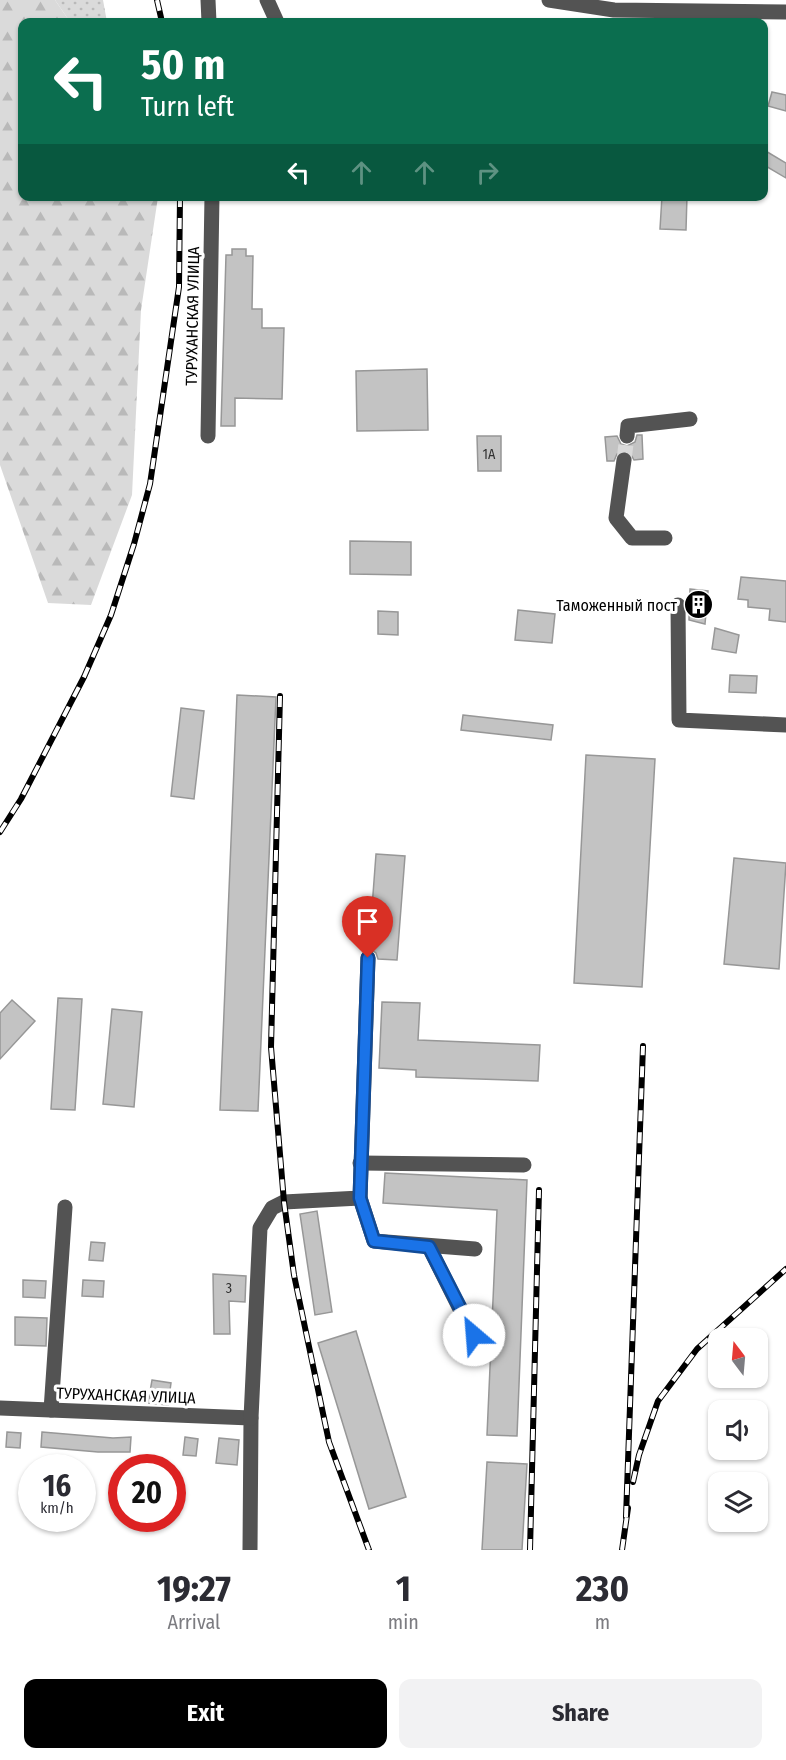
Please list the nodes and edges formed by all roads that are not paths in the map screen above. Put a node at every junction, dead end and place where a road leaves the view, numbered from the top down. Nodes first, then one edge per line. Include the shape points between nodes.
1 (208, 0) edge
2 (267, 0) edge
3 (549, 0) edge
4 (786, 12) edge
5 (209, 18) edge
6 (275, 18) edge
7 (212, 201) edge
8 (690, 419) dead end
9 (208, 436) dead end
10 (627, 436) dead end
11 (624, 460) tunnel mouth
12 (664, 538) dead end
13 (678, 605) dead end
14 (786, 725) edge
15 (368, 958) dead end
16 (360, 1162) junction
17 (524, 1165) dead end
18 (360, 1198) junction
19 (65, 1208) dead end
20 (429, 1247) junction
21 (475, 1249) dead end
22 (474, 1335) dead end
23 (0, 1408) edge
24 (51, 1410) junction
25 (251, 1418) junction
26 (250, 1550) edge

1 - 5 street
2 - 6 street
3 - 4 street via 614,10
7 - 9 street, ТУРУХАНСКАЯ УЛИЦА
8 - 10 street via 628,426
11 - 12 street via 616,518 632,538
13 - 14 street via 679,720
15 - 16 street
16 - 17 street
16 - 18 street
18 - 20 street via 374,1241
18 - 25 street via 284,1202 272,1208 260,1228
19 - 24 street
20 - 21 street
20 - 22 street
23 - 24 street, ТУРУХАНСКАЯ УЛИЦА
24 - 25 street, ТУРУХАНСКАЯ УЛИЦА
25 - 26 street

